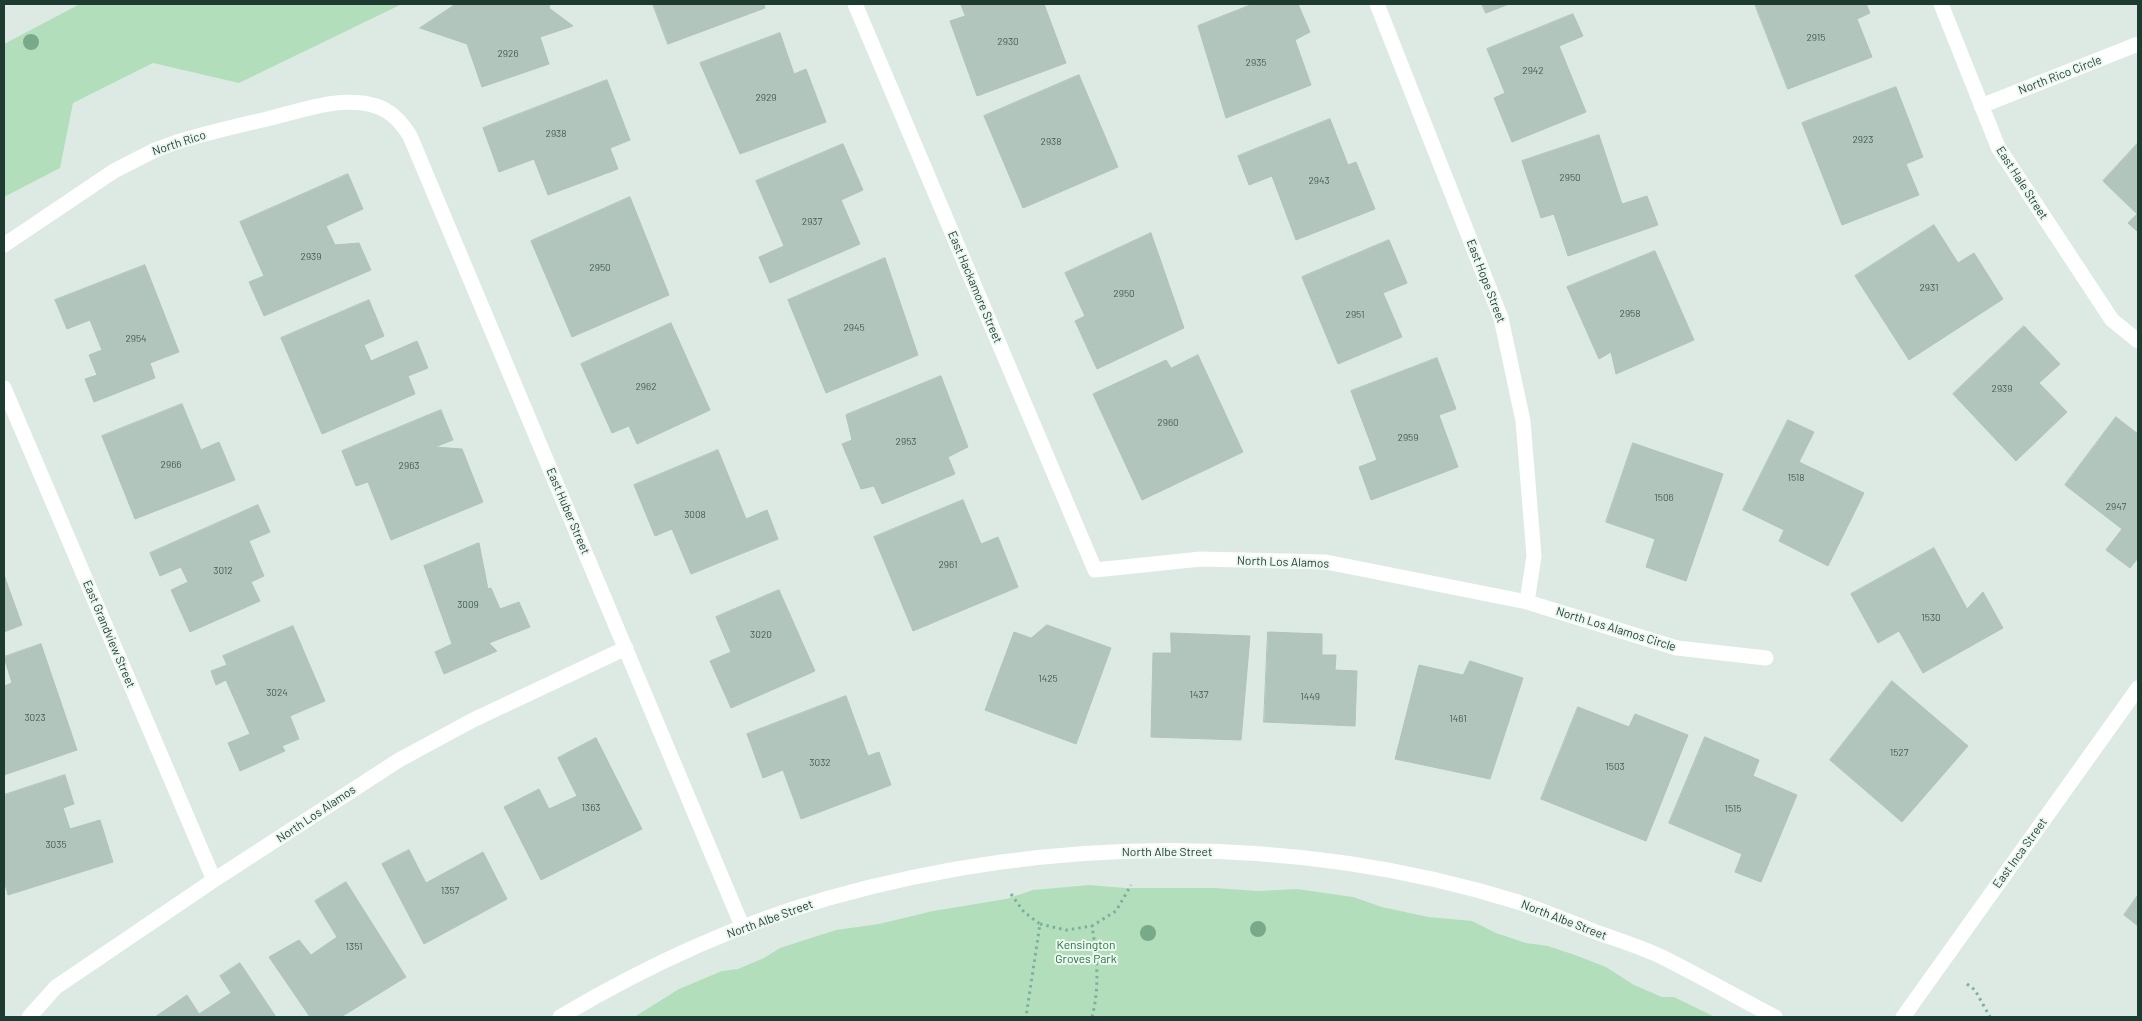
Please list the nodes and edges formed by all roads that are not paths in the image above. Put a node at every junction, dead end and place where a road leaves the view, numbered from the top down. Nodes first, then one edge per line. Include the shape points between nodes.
1 (855, 4) edge
2 (1377, 4) edge
3 (1942, 4) edge
4 (2138, 44) edge
5 (378, 106) joint
6 (1982, 106) junction
7 (4, 245) edge
8 (2138, 341) edge
9 (4, 388) edge
10 (1096, 570) joint
11 (1527, 602) junction
12 (626, 648) junction
13 (1766, 658) dead end
14 (2138, 688) edge
15 (214, 880) junction
16 (742, 928) junction
17 (29, 1017) edge
18 (560, 1017) edge
19 (1775, 1017) edge
20 (1903, 1017) edge

1 - 10 street, East Hackamore Street
2 - 11 street, East Hope Street via 1501,318 1524,430 1534,556
3 - 6 street, East Hale Street
4 - 6 street, North Rico Circle
5 - 7 street, North Rico via 331,104 200,135 155,150 114,171
5 - 12 street, East Huber Street via 403,124 410,136
6 - 8 street, East Hale Street via 1998,147 2112,320
9 - 15 street, East Grandview Street
10 - 11 street, North Los Alamos via 1201,559 1326,562
11 - 13 street, North Los Alamos Circle via 1677,648
12 - 15 street, North Los Alamos via 506,703 421,748
12 - 16 street, East Huber Street
14 - 20 street, East Inca Street
15 - 17 street, North Los Alamos via 56,987
16 - 18 street, North Albe Street via 666,960
16 - 19 street, North Albe Street via 828,898 954,870 1011,862 1146,850 1282,856 1404,874 1521,903 1658,956

